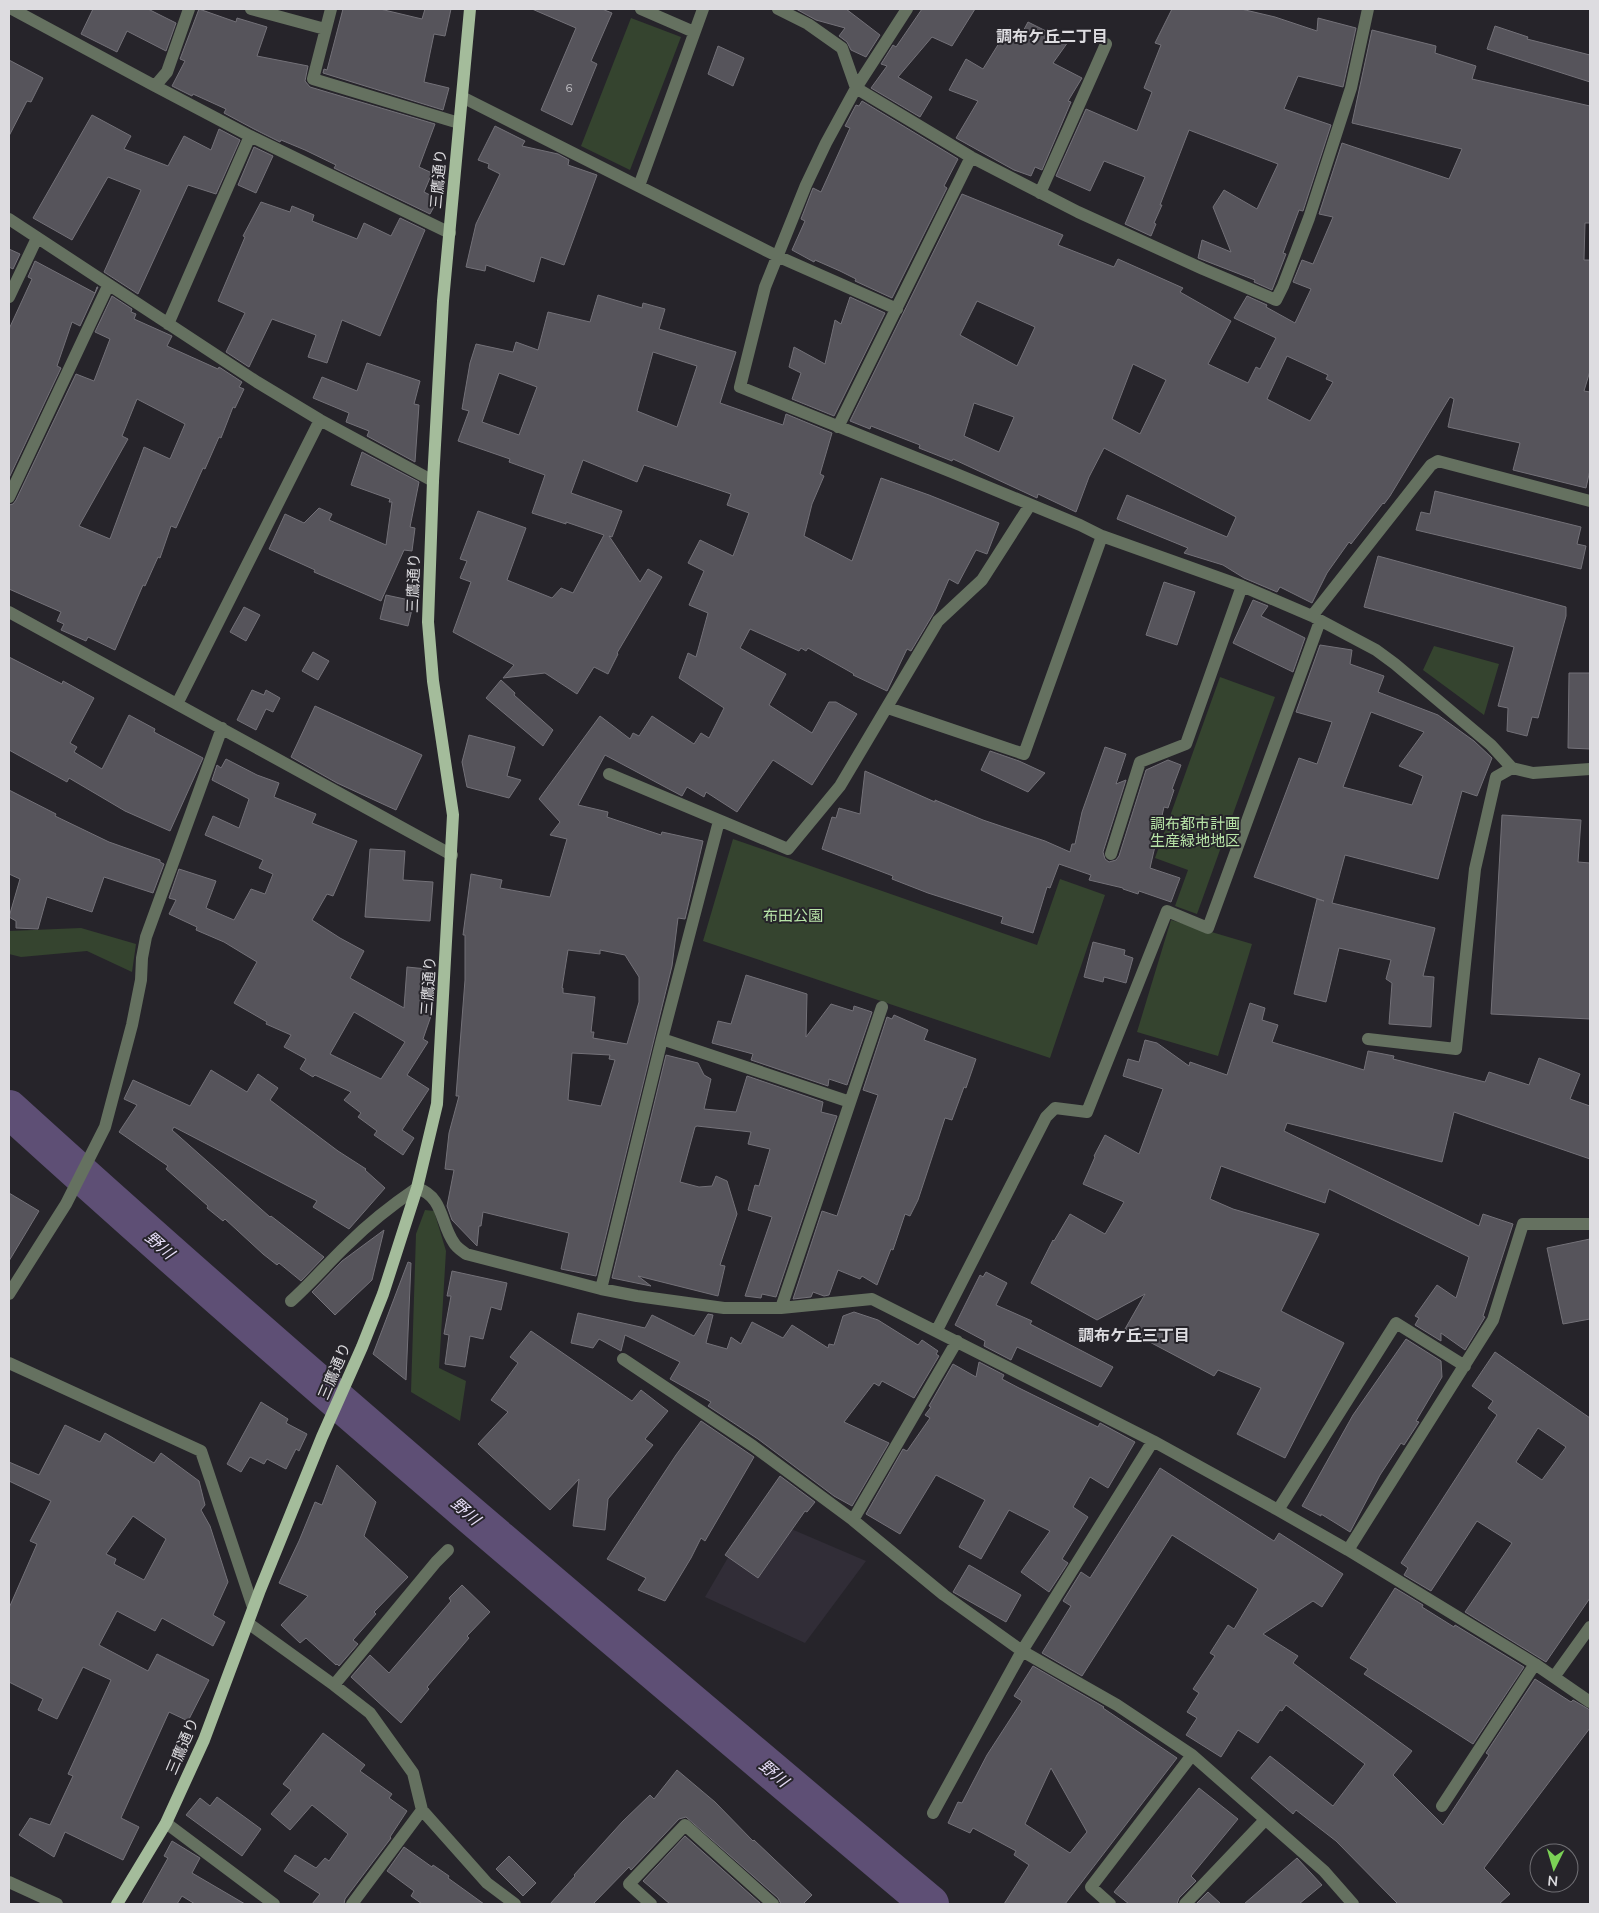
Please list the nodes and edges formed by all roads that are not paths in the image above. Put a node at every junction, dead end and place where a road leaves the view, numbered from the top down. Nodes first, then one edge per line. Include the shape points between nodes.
1 (12, 9) edge
2 (189, 9) edge
3 (251, 9) edge
4 (331, 9) edge
5 (470, 9) edge
6 (641, 9) edge
7 (702, 9) edge
8 (778, 9) edge
9 (907, 9) edge
10 (1368, 9) edge
11 (325, 29) junction
12 (694, 32) junction
13 (1106, 44) dead end
14 (154, 86) junction
15 (856, 88) junction
16 (462, 98) junction
17 (459, 123) junction
18 (250, 136) junction
19 (971, 157) junction
20 (639, 186) junction
21 (1040, 193) junction
22 (9, 219) edge
23 (450, 233) junction
24 (37, 238) junction
25 (777, 256) junction
26 (108, 286) junction
27 (9, 298) edge
28 (897, 309) junction
29 (168, 324) junction
30 (320, 420) junction
31 (838, 427) junction
32 (433, 481) junction
33 (9, 497) edge
34 (1590, 501) edge
35 (1030, 505) junction
36 (1102, 536) junction
37 (1242, 586) junction
38 (9, 612) edge
39 (1316, 619) junction
40 (177, 704) junction
41 (888, 708) junction
42 (222, 728) junction
43 (1512, 768) junction
44 (1590, 769) edge
45 (608, 774) dead end
46 (719, 821) junction
47 (1111, 854) dead end
48 (452, 856) junction
49 (882, 1007) dead end
50 (662, 1039) junction
51 (1368, 1039) dead end
52 (850, 1102) junction
53 (417, 1188) junction
54 (1590, 1224) edge
55 (601, 1290) junction
56 (9, 1294) edge
57 (291, 1301) dead end
58 (781, 1308) junction
59 (937, 1330) junction
60 (957, 1341) junction
61 (623, 1359) dead end
62 (9, 1363) edge
63 (1465, 1366) junction
64 (1153, 1441) junction
65 (1278, 1510) junction
66 (853, 1520) junction
67 (448, 1550) dead end
68 (1348, 1550) junction
69 (253, 1607) junction
70 (248, 1623) junction
71 (1590, 1626) edge
72 (1022, 1651) junction
73 (1535, 1664) junction
74 (1554, 1677) junction
75 (334, 1685) junction
76 (1590, 1702) edge
77 (1192, 1755) junction
78 (1442, 1806) dead end
79 (422, 1810) junction
80 (933, 1813) dead end
81 (1265, 1820) junction
82 (166, 1823) junction
83 (9, 1882) edge
84 (57, 1904) edge
85 (117, 1904) edge
86 (274, 1904) edge
87 (352, 1904) edge
88 (515, 1904) edge
89 (651, 1904) edge
90 (773, 1904) edge
91 (1110, 1904) edge
92 (1184, 1904) edge
93 (1353, 1904) edge

1 - 14 street
2 - 14 street via 167,72
3 - 11 street
4 - 11 street
5 - 16 main road, 三鷹通り
6 - 12 street
7 - 12 street
8 - 15 street via 808,24 842,48
9 - 15 street
10 - 21 street via 1351,88 1309,218 1276,300
11 - 17 street via 313,79
12 - 20 street
13 - 21 street
14 - 18 street
15 - 19 street
15 - 25 street via 826,142
16 - 17 main road, 三鷹通り
16 - 20 street
17 - 23 main road, 三鷹通り
18 - 23 street
18 - 29 street
19 - 21 street
19 - 28 street
20 - 25 street
22 - 24 street
23 - 32 main road, 三鷹通り
24 - 26 street
24 - 27 street
25 - 28 street
25 - 31 street via 740,387
26 - 29 street
26 - 33 street
28 - 31 street
29 - 30 street
30 - 32 street
30 - 40 street
31 - 35 street
32 - 48 main road, 三鷹通り via 428,622 434,690 453,815
34 - 39 street via 1438,460 1431,465
35 - 36 street
35 - 41 street via 982,580 938,621
36 - 37 street
36 - 41 street via 1024,754
37 - 39 street
37 - 47 street via 1186,744 1140,762
38 - 40 street
39 - 43 street via 1376,650 1395,664 1491,745
39 - 59 street via 1208,928 1167,911 1087,1112 1055,1108 1046,1117
40 - 42 street
41 - 46 street via 840,786 788,849
42 - 48 street
42 - 56 street via 146,937 132,1025 105,1127 66,1204
43 - 44 street via 1533,773
43 - 51 street via 1496,778 1475,869 1456,1048
45 - 46 street
46 - 50 street
48 - 53 main road, 三鷹通り via 437,1104
49 - 52 street
50 - 52 street
50 - 55 street
52 - 58 street
53 - 55 street via 434,1198 454,1244 466,1254
53 - 57 street via 385,1210
53 - 69 main road, 三鷹通り via 383,1294
54 - 63 street via 1523,1224 1493,1320
55 - 58 street via 724,1308
58 - 59 street via 872,1298
59 - 60 street
60 - 64 street
60 - 66 street
61 - 66 street via 753,1446
62 - 69 street via 201,1451
63 - 65 street via 1396,1323
63 - 68 street
64 - 65 street
64 - 72 street
65 - 68 street
66 - 72 street via 944,1595
67 - 75 street
68 - 73 street
69 - 70 main road, 三鷹通り
70 - 75 street
70 - 82 main road, 三鷹通り via 204,1740
71 - 74 street
72 - 77 street via 1117,1705
72 - 80 street
73 - 74 street
73 - 78 street
74 - 76 street
75 - 79 street via 370,1713 391,1740 413,1773
77 - 81 street
77 - 91 street via 1091,1887
79 - 87 street
79 - 88 street via 487,1883
81 - 92 street
81 - 93 street via 1324,1871
82 - 85 main road, 三鷹通り
82 - 86 street
83 - 84 street
89 - 90 street via 629,1884 685,1825

